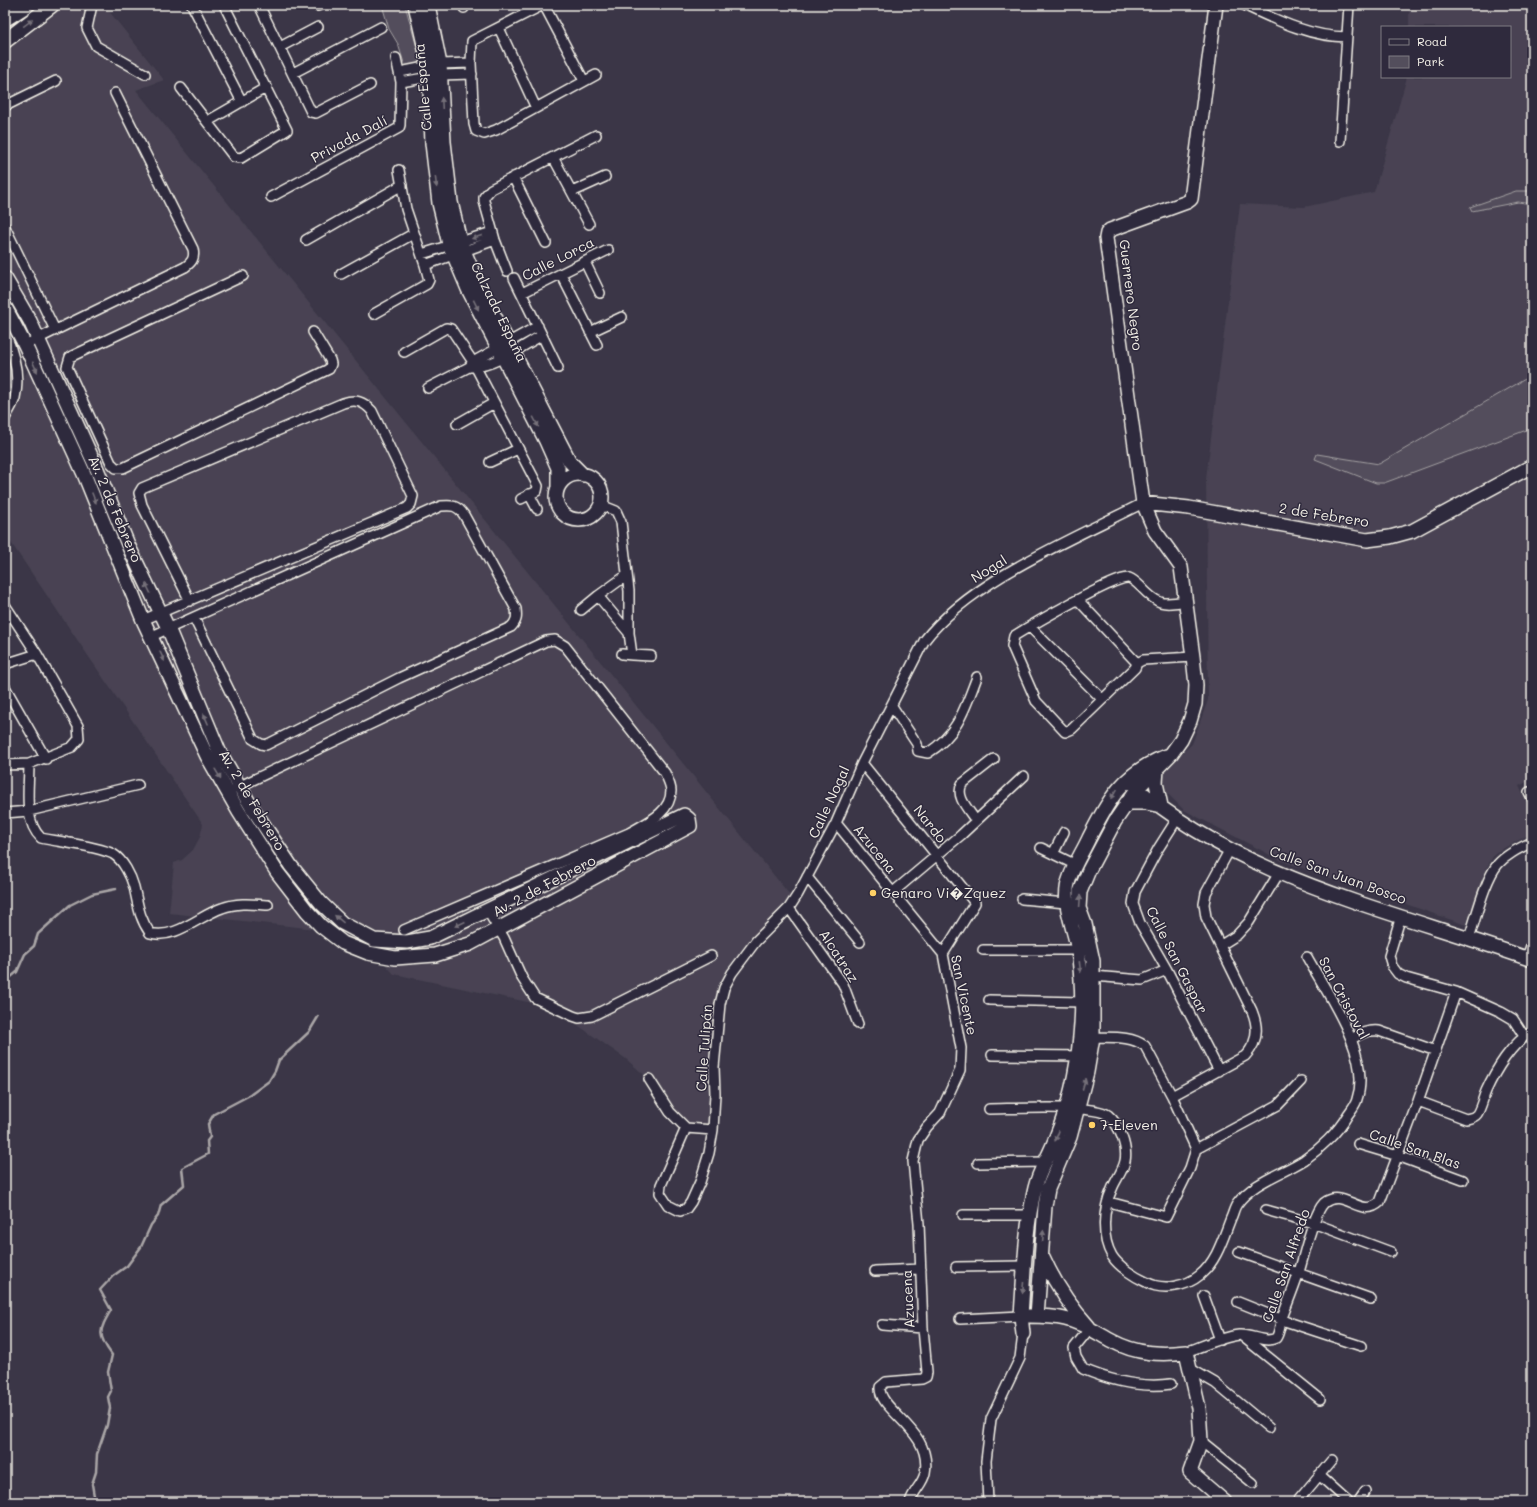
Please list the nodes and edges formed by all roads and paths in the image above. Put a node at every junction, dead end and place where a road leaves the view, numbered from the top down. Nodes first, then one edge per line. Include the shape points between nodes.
1 (27, 5) edge
2 (52, 5) edge
3 (92, 5) edge
4 (192, 5) edge
5 (224, 5) edge
6 (260, 5) edge
7 (416, 5) edge
8 (428, 5) edge
9 (544, 5) edge
10 (1216, 5) edge
11 (1244, 5) edge
12 (1349, 5) edge
13 (5, 19) edge
14 (318, 27) dead end
15 (381, 27) dead end
16 (499, 28) junction
17 (1346, 37) junction
18 (5, 41) edge
19 (280, 47) junction
20 (396, 58) dead end
21 (471, 62) junction
22 (435, 70) junction
23 (400, 72) junction
24 (293, 73) junction
25 (145, 74) dead end
26 (472, 74) junction
27 (596, 75) dead end
28 (56, 81) dead end
29 (584, 81) junction
30 (401, 82) junction
31 (370, 85) dead end
32 (267, 87) junction
33 (181, 88) dead end
34 (115, 92) dead end
35 (242, 102) junction
36 (5, 106) edge
37 (536, 108) junction
38 (208, 121) junction
39 (596, 135) dead end
40 (1340, 141) dead end
41 (438, 143) joint
42 (553, 157) junction
43 (399, 170) dead end
44 (513, 177) junction
45 (605, 177) dead end
46 (402, 185) junction
47 (572, 192) junction
48 (271, 197) dead end
49 (589, 224) dead end
50 (5, 227) edge
51 (413, 234) junction
52 (494, 236) junction
53 (306, 240) dead end
54 (546, 244) dead end
55 (457, 248) junction
56 (608, 250) dead end
57 (422, 254) junction
58 (585, 262) junction
59 (426, 264) junction
60 (507, 271) dead end
61 (342, 274) dead end
62 (561, 274) junction
63 (243, 276) dead end
64 (5, 278) edge
65 (514, 278) dead end
66 (522, 293) junction
67 (600, 293) dead end
68 (5, 307) edge
69 (374, 314) dead end
70 (622, 317) dead end
71 (538, 326) junction
72 (55, 330) junction
73 (313, 332) dead end
74 (590, 332) junction
75 (5, 333) edge
76 (542, 335) junction
77 (38, 338) junction
78 (25, 345) junction
79 (5, 346) edge
80 (597, 346) dead end
81 (505, 350) junction
82 (404, 352) dead end
83 (5, 353) edge
84 (473, 365) junction
85 (558, 368) dead end
86 (428, 388) dead end
87 (494, 403) junction
88 (5, 418) edge
89 (457, 424) dead end
90 (551, 438) junction
91 (518, 449) junction
92 (490, 462) dead end
93 (111, 463) junction
94 (1532, 466) edge
95 (97, 469) junction
96 (84, 474) junction
97 (583, 474) junction
98 (558, 487) junction
99 (1143, 503) junction
100 (600, 505) junction
101 (537, 509) dead end
102 (627, 575) junction
103 (598, 596) junction
104 (1078, 600) junction
105 (190, 601) junction
106 (1186, 601) junction
107 (5, 604) edge
108 (581, 610) dead end
109 (160, 613) junction
110 (194, 618) junction
111 (143, 620) junction
112 (1030, 626) junction
113 (168, 628) junction
114 (629, 633) junction
115 (152, 636) junction
116 (37, 654) junction
117 (622, 654) dead end
118 (632, 655) junction
119 (651, 656) dead end
120 (1193, 657) junction
121 (1137, 663) junction
122 (5, 664) edge
123 (977, 677) dead end
124 (5, 687) edge
125 (1102, 699) junction
126 (892, 706) junction
127 (46, 759) junction
128 (994, 759) dead end
129 (862, 763) junction
130 (29, 764) junction
131 (1156, 765) junction
132 (5, 766) edge
133 (1024, 776) dead end
134 (1126, 779) junction
135 (138, 785) dead end
136 (241, 787) junction
137 (1137, 789) junction
138 (228, 790) junction
139 (1126, 803) junction
140 (1162, 806) junction
141 (29, 811) junction
142 (5, 813) edge
143 (1177, 819) junction
144 (976, 820) junction
145 (836, 823) junction
146 (1064, 832) dead end
147 (1532, 842) edge
148 (1041, 848) dead end
149 (1230, 849) junction
150 (1053, 854) junction
151 (937, 856) junction
152 (1076, 865) junction
153 (1279, 873) junction
154 (807, 877) junction
155 (892, 893) junction
156 (1022, 899) dead end
157 (1066, 902) junction
158 (268, 905) dead end
159 (789, 908) junction
160 (487, 910) junction
161 (1401, 916) junction
162 (1085, 924) junction
163 (1072, 927) junction
164 (498, 928) junction
165 (404, 930) dead end
166 (1469, 938) junction
167 (860, 942) dead end
168 (1532, 943) edge
169 (1221, 945) junction
170 (983, 950) dead end
171 (1078, 950) junction
172 (943, 954) junction
173 (711, 956) dead end
174 (1307, 957) dead end
175 (1529, 959) edge
176 (1167, 970) junction
177 (1093, 976) junction
178 (1456, 992) junction
179 (989, 1000) dead end
180 (1081, 1002) junction
181 (858, 1024) dead end
182 (1528, 1034) edge
183 (1093, 1037) junction
184 (1352, 1039) junction
185 (961, 1048) joint
186 (1436, 1051) junction
187 (1076, 1055) junction
188 (992, 1056) dead end
189 (1090, 1057) junction
190 (1219, 1071) junction
191 (649, 1080) dead end
192 (1301, 1080) dead end
193 (1172, 1096) junction
194 (1418, 1101) junction
195 (1071, 1109) junction
196 (989, 1110) dead end
197 (686, 1128) junction
198 (713, 1130) junction
199 (1358, 1144) dead end
200 (1196, 1149) junction
201 (1398, 1156) junction
202 (1045, 1162) junction
203 (978, 1163) dead end
204 (1463, 1180) dead end
205 (1109, 1202) junction
206 (1266, 1210) dead end
207 (963, 1215) dead end
208 (1030, 1215) junction
209 (1314, 1223) junction
210 (1239, 1252) dead end
211 (1392, 1252) dead end
212 (1042, 1254) junction
213 (1025, 1266) junction
214 (956, 1267) dead end
215 (921, 1269) junction
216 (875, 1272) dead end
217 (1298, 1273) junction
218 (1204, 1296) dead end
219 (1371, 1299) dead end
220 (1238, 1302) dead end
221 (1021, 1316) junction
222 (1037, 1316) junction
223 (960, 1319) dead end
224 (1281, 1320) junction
225 (882, 1326) dead end
226 (923, 1328) junction
227 (1090, 1328) junction
228 (1023, 1334) junction
229 (1241, 1335) junction
230 (1220, 1340) junction
231 (1361, 1346) dead end
232 (1186, 1352) junction
233 (1189, 1368) junction
234 (1171, 1384) dead end
235 (1320, 1400) dead end
236 (1269, 1428) dead end
237 (1201, 1441) junction
238 (1332, 1460) dead end
239 (1319, 1475) junction
240 (1253, 1483) dead end
241 (1365, 1492) dead end
242 (910, 1502) edge
243 (988, 1502) edge
244 (1225, 1502) edge
245 (1297, 1502) edge
246 (1349, 1502) edge
247 (1358, 1502) edge

1 - 13 main road
18 -> 2 main road
3 - 25 street via 87,28 96,46
4 - 35 street
5 - 32 street
6 - 19 street
7 - 22 street, Calle España
8 - 22 street, Calle España
9 - 16 street
9 - 29 street
10 - 99 street, Guerrero Negro via 1191,199 1110,230 1106,238
11 - 17 street via 1302,30 1330,37
12 - 17 street
14 - 19 street
15 - 24 street
16 - 21 street via 473,39
16 - 37 street
17 - 40 street
19 - 24 street
20 - 23 street, Privada Dalí
21 - 22 street
21 - 26 street
22 - 23 street
22 - 26 street
22 - 30 street
22 - 41 street, Calle España
23 - 30 street, Privada Dalí
24 - 31 street via 311,112 316,113
26 - 37 street via 476,131 484,134 496,130
27 - 29 street
28 - 36 street
29 - 37 street
30 - 48 street, Privada Dalí via 399,128
32 - 35 street
32 - 38 street via 287,128 284,133 238,158 230,154
33 - 38 street
34 - 72 street via 194,256 185,268
35 - 38 street
39 - 42 street
41 - 55 street, Calzada España via 451,202
42 - 44 street
42 - 47 street
43 - 46 street
44 - 52 street via 491,189 484,197
44 - 54 street
45 - 47 street
46 - 51 street
46 - 53 street
47 - 49 street
50 - 72 street
51 - 57 street
51 - 61 street
52 - 55 street
52 - 60 street
55 - 57 street
55 - 59 street
55 - 81 street, Calzada España via 468,289
56 - 58 street, Calle Lorca
57 - 59 street
58 - 62 street, Calle Lorca
58 - 67 street
59 - 69 street via 429,277 427,284
62 - 66 street, Calle Lorca
62 - 74 street
63 - 93 street via 70,357 67,368
64 - 77 street, Av. 2 de Febrero
65 - 66 street
66 - 71 street
68 - 78 street, Av. 2 de Febrero
70 - 74 street
71 - 76 street
71 - 81 street
72 - 77 street
73 - 93 street via 330,360 329,369 123,468 116,468
74 - 80 street
75 - 88 street via 13,350 17,380 15,399
76 - 81 street
76 - 85 street
77 - 78 street
77 - 95 street, Av. 2 de Febrero
78 -> 96 street, Av. 2 de Febrero
79 - 83 street via 8,349
81 - 84 street
81 - 90 street, Calzada España
82 - 84 street via 448,327
84 - 86 street
84 - 87 street
87 - 89 street
87 - 91 street
90 - 97 street, Calzada España
90 - 98 street, Calzada España via 558,468
91 - 92 street
91 - 101 street via 538,488 525,497
93 - 95 street
94 - 99 street, 2 de Febrero via 1412,531 1367,540 1189,508
95 - 96 street
109 -> 95 street, Av. 2 de Febrero via 128,547
96 -> 111 street, Av. 2 de Febrero
97 - 98 street via 570,476
97 - 100 street via 600,487
98 - 100 street via 558,507 570,518 587,519
99 - 106 street via 1155,530 1178,560
99 - 126 street, Nogal via 1038,556 994,581 962,604 932,630 924,641
100 - 102 street via 613,508 619,516
102 - 103 street
102 - 114 street
103 - 108 street
103 - 114 street
104 - 106 street via 1127,578 1135,581 1160,604
104 - 112 street
104 - 121 street
105 - 105 street via 412,504 413,496 367,405 355,400 343,403 142,488 139,493 142,505
105 - 109 street
106 - 120 street
107 - 116 street
109 - 111 street
109 - 113 street, Av. 2 de Febrero
110 - 110 street via 441,506 453,505 464,515 516,609 517,617 511,627 399,678 266,745 253,739
110 - 113 street
111 - 115 street, Av. 2 de Febrero
112 - 125 street
112 - 125 street via 1014,636 1012,646 1036,701 1061,729 1065,732 1072,729
113 - 115 street
136 -> 113 street, Av. 2 de Febrero via 219,751
114 - 118 street
115 -> 138 street, Av. 2 de Febrero via 207,756
116 - 122 street
116 - 127 street via 80,732 80,739 72,747
117 - 118 street
118 - 119 street
120 - 121 street via 1144,660
120 - 131 street via 1196,685 1195,704 1190,721 1171,754
121 - 125 street via 1135,668
123 - 126 street via 962,713 942,744 928,752 918,751 917,744
124 - 127 street
126 - 129 street, Calle Nogal
127 - 130 street
128 - 144 street via 962,784 959,790 960,796
129 - 145 street, Calle Nogal
129 - 151 street, Nardo
130 - 132 street
130 - 141 street
131 - 134 street
131 - 137 street
131 - 140 street via 1156,783
133 - 144 street
134 - 137 street, Calle San Juan Bosco
134 -> 152 street via 1108,802
135 - 141 street
136 - 138 street
160 -> 136 street, Av. 2 de Febrero via 430,938 407,942 374,940 342,923 320,903 250,806
136 - 165 street via 546,641 555,640 565,646 665,773 671,789 669,804 663,812 629,833
137 - 139 street
137 - 140 street, Calle San Juan Bosco
138 - 164 street, Av. 2 de Febrero via 277,872 307,911 342,943 368,953 395,958 435,956 470,944
139 - 140 street
162 -> 139 street via 1079,908 1083,884
140 - 143 street, Calle San Juan Bosco
141 - 142 street
141 - 158 street via 32,827 41,838 113,854 120,861 134,886 139,913 150,933 170,933 222,907 243,903
143 - 149 street, Calle San Juan Bosco
143 - 176 street, Calle San Gaspar via 1135,892 1133,904 1140,923
144 - 151 street
145 - 154 street, Calle Nogal
145 - 155 street, Azucena
146 - 150 street
147 - 166 street via 1498,864 1489,881
148 - 150 street
149 - 153 street, Calle San Juan Bosco
149 - 169 street via 1206,893 1204,904 1206,917
150 - 152 street
151 - 155 street
151 - 172 street, Nardo via 975,903
152 - 157 street via 1070,877
153 - 161 street, Calle San Juan Bosco
153 - 169 street via 1249,922
154 - 159 street, Calle Nogal
154 - 167 street
155 - 172 street, San Vicente
156 - 157 street
157 - 163 street
159 - 181 street, Alcatraz via 843,984
159 - 198 street, Calle Tulipán via 756,941 724,988 714,1067
160 - 164 street
160 - 164 street, Av. 2 de Febrero via 687,820
161 - 166 street, Calle San Juan Bosco
161 - 178 street via 1389,956 1392,966 1398,974 1406,978
162 - 163 street
162 - 177 street via 1093,961
163 - 171 street
164 - 173 street via 530,992 542,1003 579,1018 592,1016
166 - 175 street, Calle San Juan Bosco
168 - 175 street
169 - 190 street via 1252,1011 1257,1036 1253,1049
170 - 171 street
171 -> 180 street
172 - 185 street, San Vicente
174 - 184 street, San Cristoval
176 - 177 street via 1142,980
176 - 190 street, Calle San Gaspar
177 - 183 street
178 - 182 street via 1501,1012 1513,1019
178 - 186 street, Calle San Alfredo
179 - 180 street
180 - 187 street via 1080,1037
182 - 194 street via 1507,1056 1487,1089 1476,1116 1466,1119
183 - 189 street
183 - 193 street via 1130,1039 1142,1044 1151,1054
184 - 186 street via 1361,1033 1379,1032
184 - 205 street, San Cristoval via 1360,1066 1357,1099 1342,1126 1305,1159 1253,1188 1236,1205 1214,1260 1200,1276 1181,1285 1164,1288 1148,1284 1130,1272 1113,1257 1106,1239 1104,1222
185 - 215 street, Azucena via 960,1070 940,1113 926,1127 918,1140 914,1156 913,1174
186 - 194 street, Calle San Alfredo
187 - 188 street
187 - 189 street
187 - 195 street
195 -> 189 street
190 - 193 street
191 - 197 street via 670,1112
192 - 200 street via 1278,1105
193 - 200 street
194 - 201 street, Calle San Alfredo
195 - 196 street, San Cristoval
195 -> 202 street
195 - 205 street, San Cristoval via 1107,1115 1124,1142 1126,1159
212 -> 195 street via 1048,1189 1070,1137
197 - 198 street
197 - 198 street, Calle Tulipán via 661,1185 660,1193 673,1209 680,1211 686,1209 691,1202 703,1174
199 - 201 street, Calle San Blas
200 - 205 street via 1190,1168 1166,1217
201 - 204 street, Calle San Blas
201 - 209 street, Calle San Alfredo via 1380,1202 1374,1208 1367,1209 1338,1198 1323,1204
202 - 203 street
202 - 208 street via 1035,1189
206 - 209 street
207 - 208 street
208 - 213 street
209 - 211 street
209 - 217 street, Calle San Alfredo
210 - 217 street
212 - 222 street
212 - 227 street via 1062,1294
213 - 214 street
213 -> 221 street
215 - 216 street
215 - 226 street, Azucena
217 - 219 street
217 - 224 street, Calle San Alfredo
218 - 230 street
220 - 224 street
221 - 222 street
221 - 223 street
221 - 228 street
222 - 227 street via 1066,1319
222 - 228 street
224 - 229 street, Calle San Alfredo via 1278,1334 1273,1339
224 - 231 street
225 - 226 street
226 - 242 street, Azucena via 928,1372 926,1377 886,1382 880,1387 881,1397 915,1433 924,1452 926,1472
227 - 232 street via 1114,1342 1139,1352
227 - 234 street via 1074,1348 1083,1369 1127,1383 1159,1386
228 - 243 street via 1020,1358 991,1420 986,1461
229 - 230 street, Calle San Alfredo
229 - 235 street
230 - 232 street, Calle San Alfredo
232 - 233 street
233 - 236 street via 1215,1383
233 - 237 street via 1199,1408
237 - 240 street
237 - 244 street via 1190,1472
238 - 239 street
239 - 245 street
239 - 246 street
241 - 247 street

